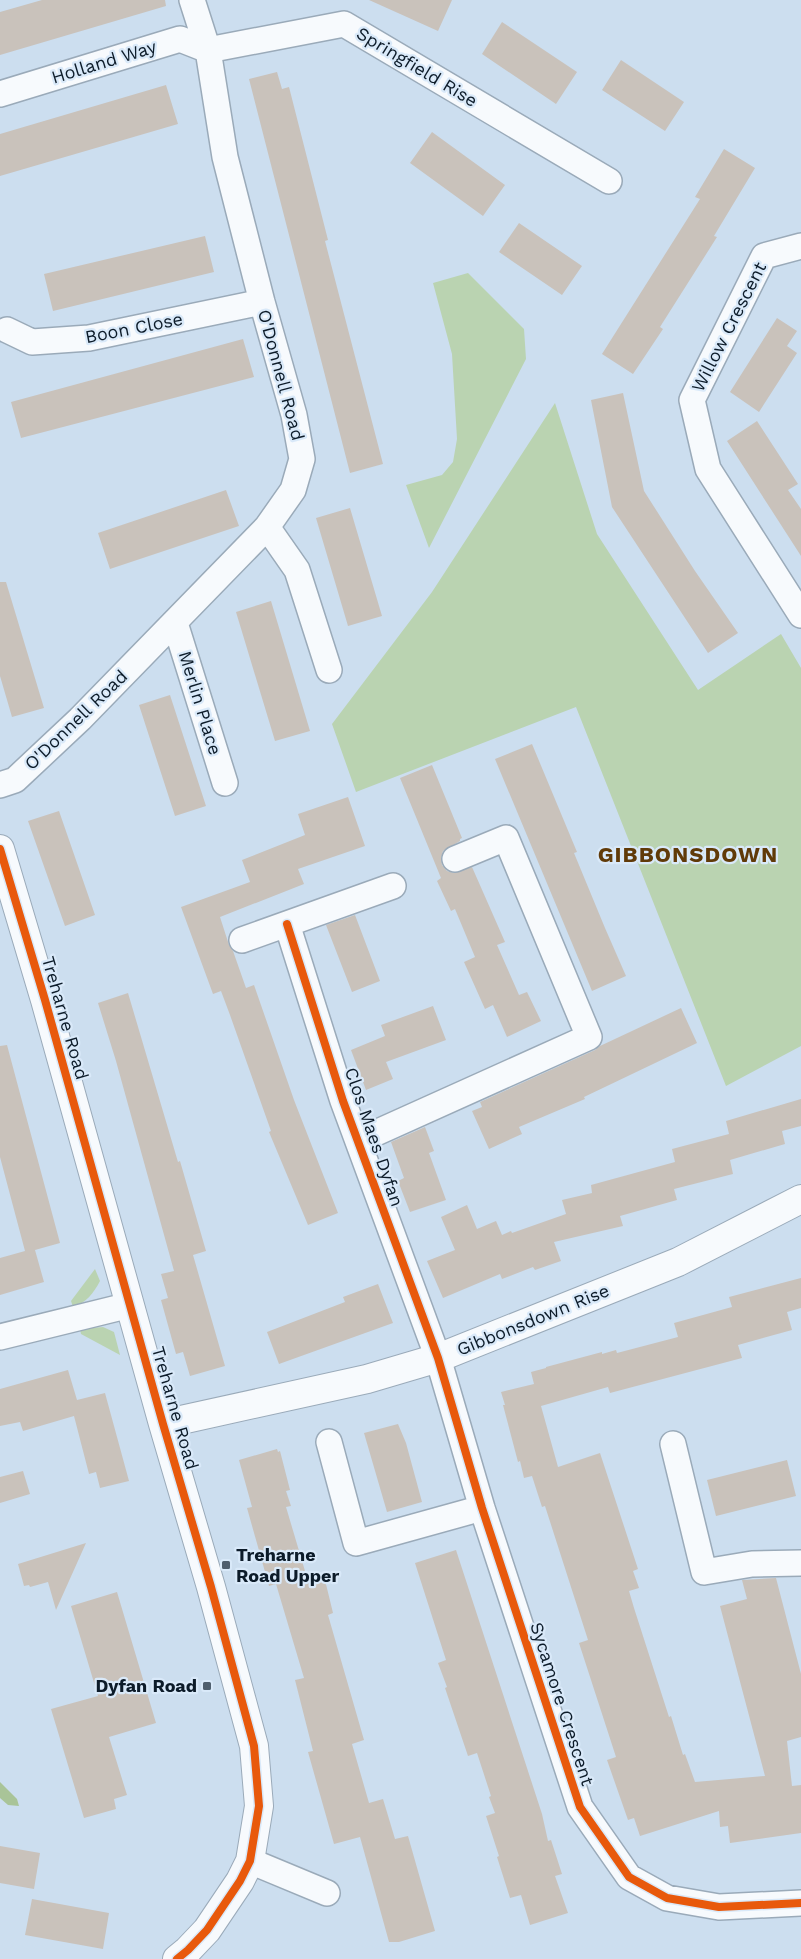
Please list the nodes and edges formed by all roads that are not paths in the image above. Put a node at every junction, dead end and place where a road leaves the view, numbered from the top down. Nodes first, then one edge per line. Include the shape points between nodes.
1 (192, 0) edge
2 (208, 50) junction
3 (0, 94) edge
4 (609, 181) dead end
5 (801, 246) edge
6 (262, 302) junction
7 (7, 330) dead end
8 (266, 527) junction
9 (801, 615) edge
10 (175, 623) junction
11 (329, 670) dead end
12 (225, 783) dead end
13 (0, 785) edge
14 (0, 849) edge
15 (456, 859) dead end
16 (393, 886) dead end
17 (287, 924) junction
18 (242, 940) dead end
19 (358, 1141) junction
20 (801, 1199) edge
21 (130, 1305) junction
22 (0, 1337) edge
23 (438, 1358) junction
24 (163, 1424) junction
25 (329, 1442) dead end
26 (673, 1444) dead end
27 (482, 1508) junction
28 (801, 1563) edge
29 (250, 1860) junction
30 (327, 1893) dead end
31 (801, 1903) edge
32 (177, 1959) edge

1 - 2 street, O'Donnell Road
2 - 3 street, Holland Way via 180,39
2 - 4 street, Springfield Rise via 344,24
2 - 6 street, O'Donnell Road via 225,157
5 - 9 street, Willow Crescent via 764,256 692,400 708,469
6 - 7 street, Boon Close via 89,338 32,342
6 - 8 street, O'Donnell Road via 294,415 302,459 293,490
8 - 10 street, O'Donnell Road
8 - 11 street via 297,570
10 - 12 street, Merlin Place
10 - 13 street, O'Donnell Road via 80,720 15,780
14 - 21 street, Treharne Road
15 - 19 street, Clos Maes Dyfan via 506,838 589,1037
16 - 17 street
17 - 18 street
17 - 19 street, Clos Maes Dyfan
19 - 23 street, Clos Maes Dyfan
20 - 23 street, Gibbonsdown Rise via 678,1262
21 - 22 street
21 - 24 street, Treharne Road
23 - 24 street, Gibbonsdown Rise via 367,1379
23 - 27 street, Sycamore Crescent
24 - 29 street, Treharne Road via 254,1746 258,1806
25 - 27 street via 356,1543
26 - 28 street via 704,1572 752,1564
27 - 31 street, Sycamore Crescent via 580,1807 629,1877 667,1898 719,1907
29 - 30 street
29 - 32 street, Treharne Road via 207,1930

